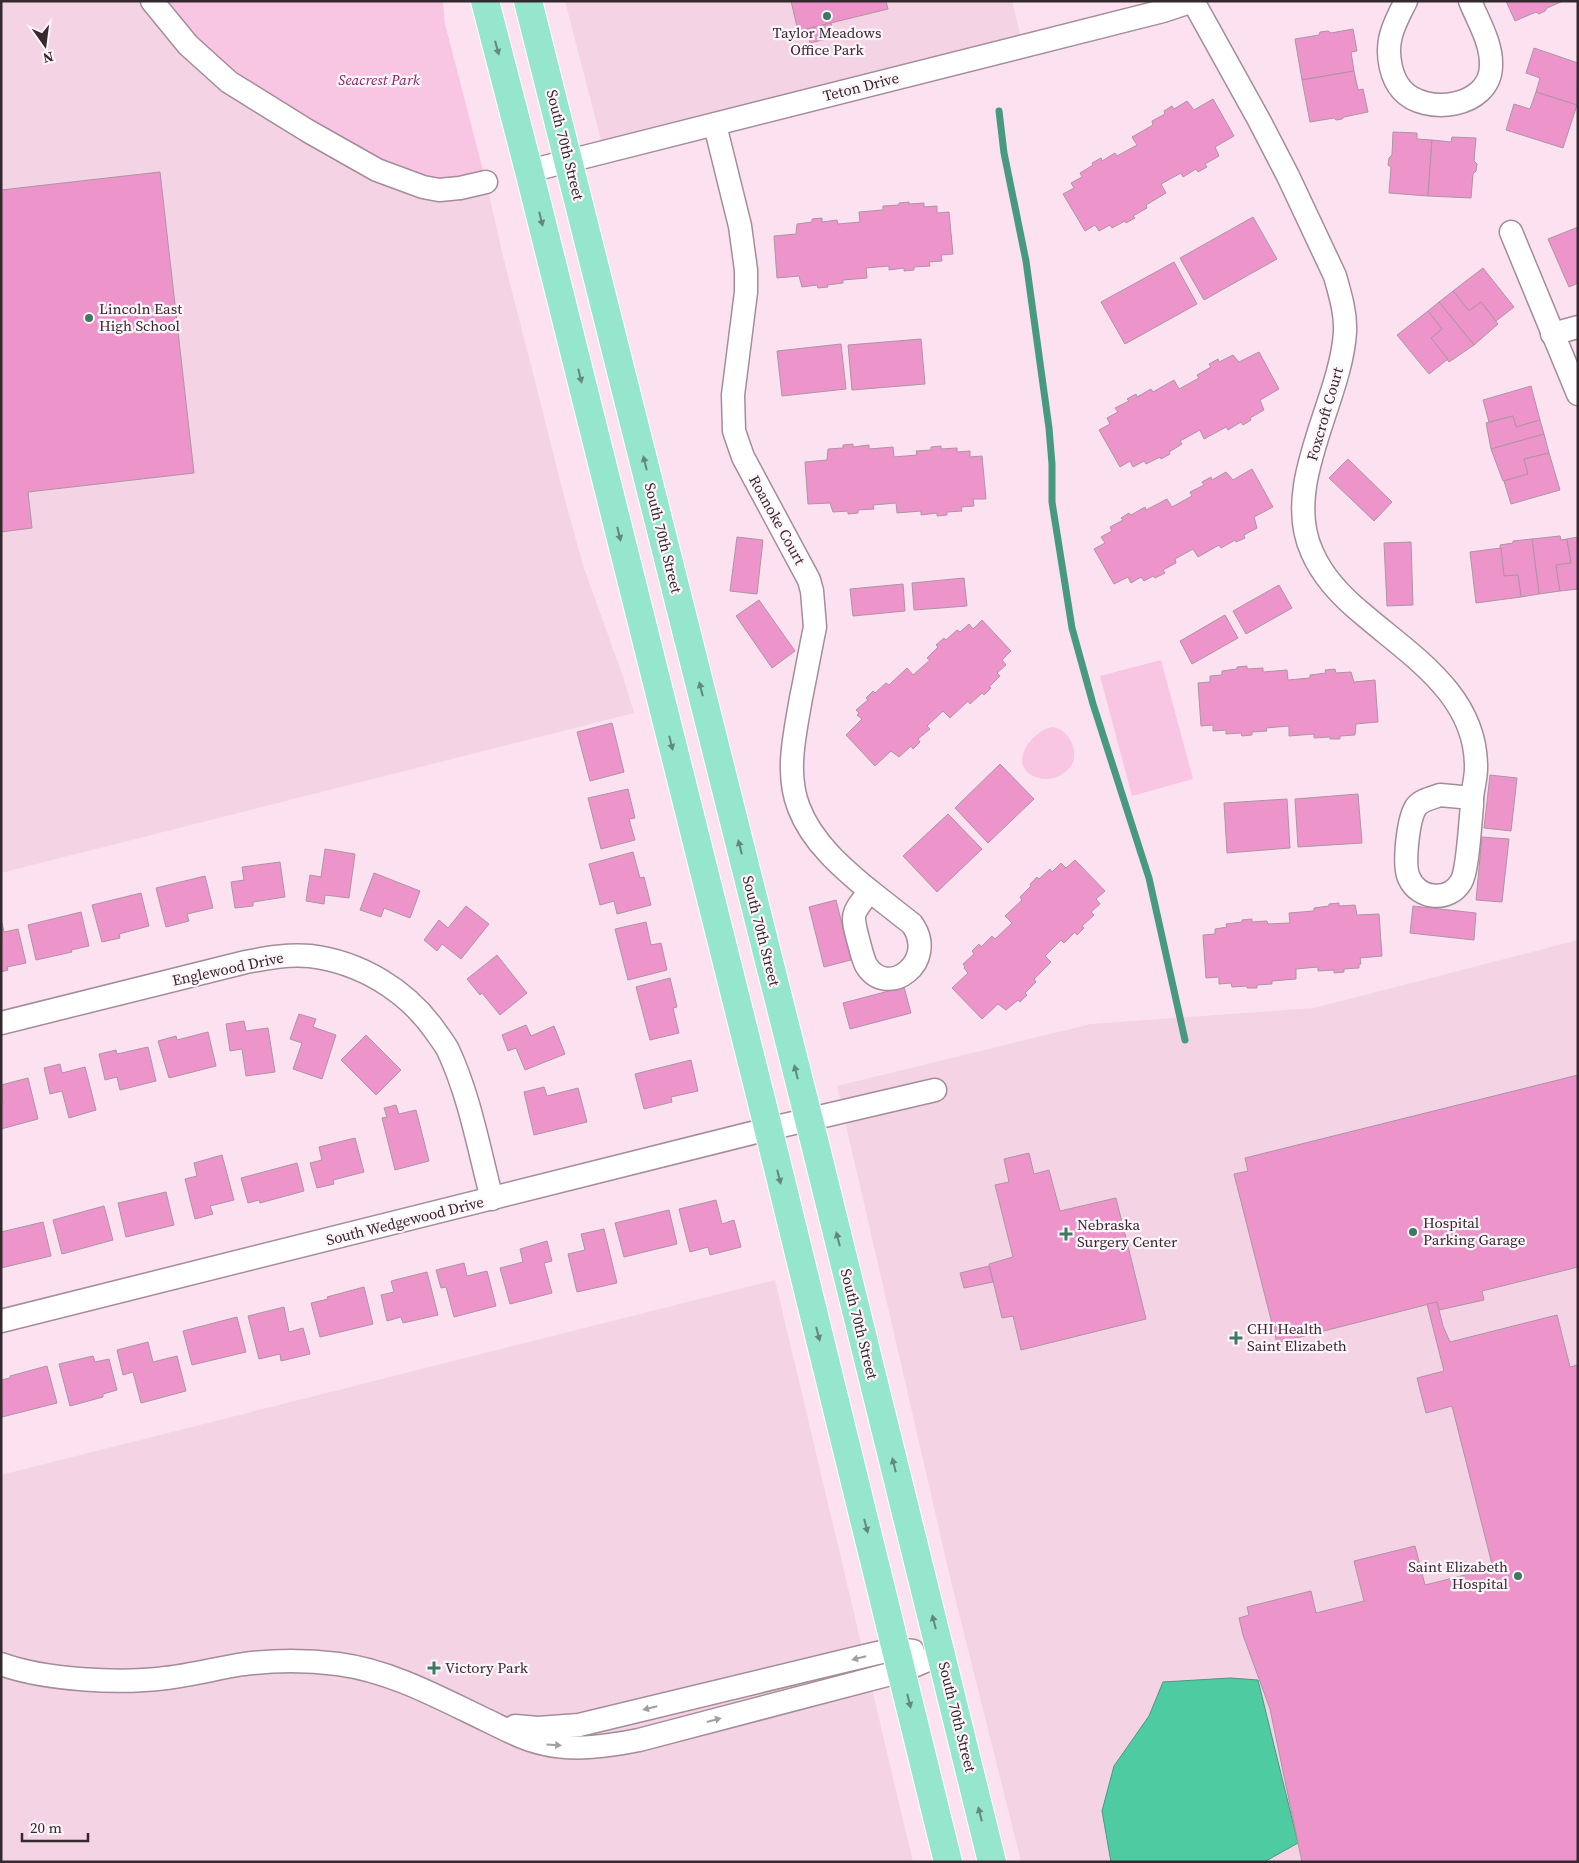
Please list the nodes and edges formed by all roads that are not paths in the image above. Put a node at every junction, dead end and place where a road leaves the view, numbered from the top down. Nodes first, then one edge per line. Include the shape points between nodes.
1 (152, 1) edge
2 (484, 1) edge
3 (528, 1) edge
4 (1193, 1) edge
5 (1406, 1) edge
6 (1470, 1) edge
7 (715, 125) junction
8 (569, 161) junction
9 (529, 171) junction
10 (486, 182) dead end
11 (1511, 232) dead end
12 (1578, 327) edge
13 (1552, 334) junction
14 (1578, 394) edge
15 (1472, 798) dead end
16 (870, 891) dead end
17 (1, 1023) edge
18 (934, 1090) dead end
19 (808, 1120) junction
20 (768, 1129) junction
21 (492, 1199) junction
22 (1, 1321) edge
23 (942, 1654) junction
24 (899, 1660) junction
25 (1, 1664) edge
26 (948, 1862) edge
27 (992, 1862) edge

1 - 10 street via 188,45 229,82 377,170 439,190
2 -> 9 main road
3 - 8 main road, South 70th Street
4 - 7 street, Teton Drive
4 - 15 street, Foxcroft Court via 1288,176 1340,292 1345,331 1342,352 1310,463 1303,501 1303,518 1311,551 1334,588 1432,672 1456,700 1474,742 1476,769
5 - 6 street via 1390,39 1389,56 1394,79 1401,90 1417,101 1447,105 1460,104 1480,92 1488,81 1492,66 1487,40
7 - 8 street, Teton Drive
7 - 16 street, Roanoke Court via 740,226 746,270 733,395 734,431 747,466 809,580 814,606 815,627 793,744 794,793 803,818 815,837 833,859
8 - 9 street, Teton Drive
19 -> 8 main road, South 70th Street
9 -> 20 main road
11 - 13 street
12 - 13 street
13 - 14 street
17 - 21 street, Englewood Drive via 281,956 310,956 346,964 377,977 401,993 427,1019 447,1048 461,1082
18 - 19 street, South Wedgewood Drive
19 - 20 street, South Wedgewood Drive
23 -> 19 main road, South 70th Street
20 - 21 street, South Wedgewood Drive
20 -> 24 main road
21 - 22 street, South Wedgewood Drive
23 - 24 street
27 -> 23 main road, South 70th Street
24 - 25 street via 579,1725 538,1728 492,1723 406,1682 373,1670 338,1664 304,1661 244,1664 133,1681 67,1677
24 -> 26 main road

